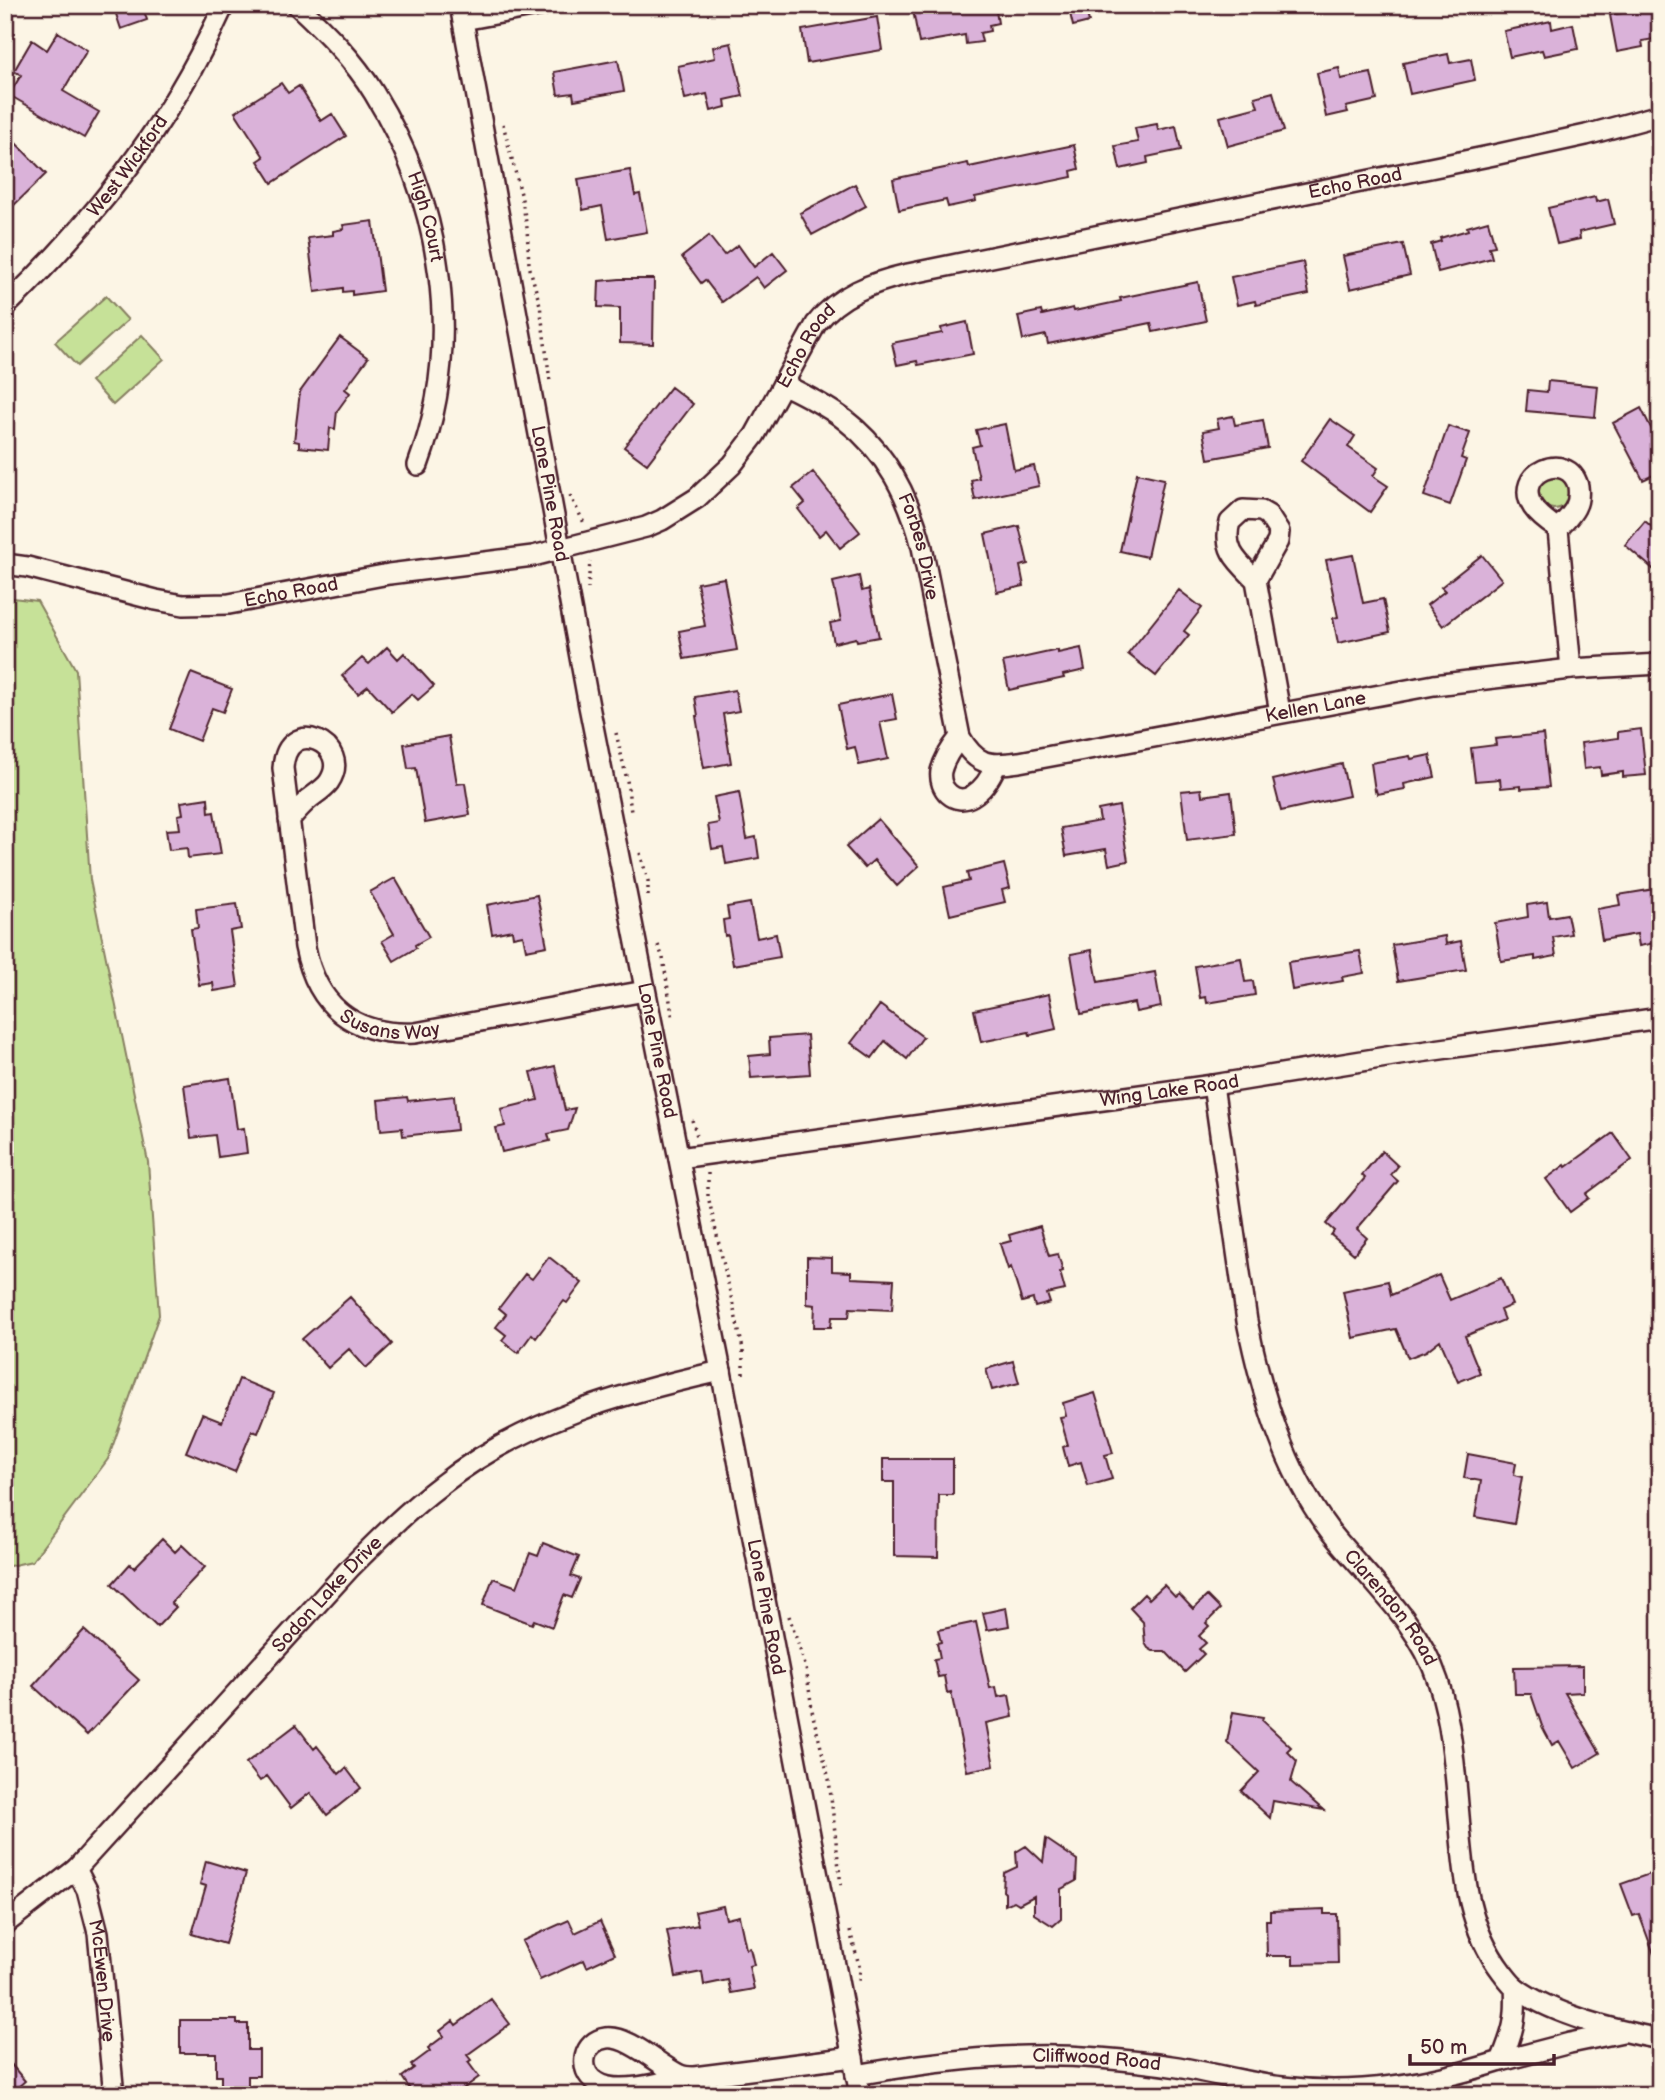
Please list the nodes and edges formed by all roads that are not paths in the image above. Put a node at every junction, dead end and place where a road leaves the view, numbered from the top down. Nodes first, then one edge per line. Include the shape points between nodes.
1 (224, 5) edge
2 (297, 5) edge
3 (543, 5) edge
4 (462, 13) edge
5 (1660, 115) edge
6 (5, 307) edge
7 (783, 384) junction
8 (418, 465) dead end
9 (1558, 529) dead end
10 (560, 549) junction
11 (5, 564) edge
12 (1256, 580) dead end
13 (1660, 664) edge
14 (1571, 669) junction
15 (1280, 712) junction
16 (960, 737) junction
17 (996, 765) junction
18 (289, 820) dead end
19 (645, 991) junction
20 (1660, 1018) edge
21 (1213, 1085) junction
22 (679, 1158) junction
23 (721, 1371) junction
24 (76, 1868) junction
25 (5, 1924) edge
26 (1515, 1987) junction
27 (1624, 2032) junction
28 (1660, 2039) edge
29 (1501, 2061) junction
30 (855, 2066) junction
31 (681, 2076) dead end
32 (114, 2095) edge
33 (860, 2095) edge

1 - 6 street, West Wickford via 180,90 131,165 56,257
2 - 8 street, High Court via 342,51 373,92 408,157 430,222 440,288 442,362 429,437
3 - 4 street
4 - 10 street, Lone Pine Road
5 - 7 street, Echo Road via 1467,161 894,277 833,305 812,330
7 - 10 street, Echo Road via 745,449 697,498 646,527
7 - 16 street, Forbes Drive via 845,420 878,453 903,491 925,560
9 - 14 street
10 - 11 street, Echo Road via 204,605 156,600
10 - 19 street, Lone Pine Road
12 - 15 street
13 - 14 street, Kellen Lane
14 - 15 street, Kellen Lane via 1434,685
15 - 17 street, Kellen Lane
16 - 17 street, Forbes Drive via 977,758
16 - 17 street via 942,769 946,792 964,799 973,795
18 - 19 street, Susans Way via 308,964 330,1003 353,1022 383,1032 415,1033
19 - 22 street, Lone Pine Road
20 - 21 street, Wing Lake Road
21 - 22 street, Wing Lake Road
21 - 26 street, Clarendon Road via 1247,1321 1272,1420 1328,1528 1401,1616 1429,1660 1450,1733 1469,1905 1491,1955
22 - 23 street, Lone Pine Road
23 - 24 street, Sodon Lake Drive via 630,1394 549,1422 489,1452 442,1484 342,1577
23 - 30 street, Lone Pine Road
24 - 25 street, Sodon Lake Drive
24 - 32 street, McEwen Drive via 98,1933
26 - 27 street, Clarendon Road via 1542,2003
26 - 29 street via 1517,2012
27 - 28 street, Clarendon Road
27 - 29 street, Cliffwood Road
29 - 30 street, Cliffwood Road via 1400,2086 1348,2090 1282,2087 1096,2057
30 - 31 street, Cliffwood Road
30 - 33 street, Lone Pine Road

